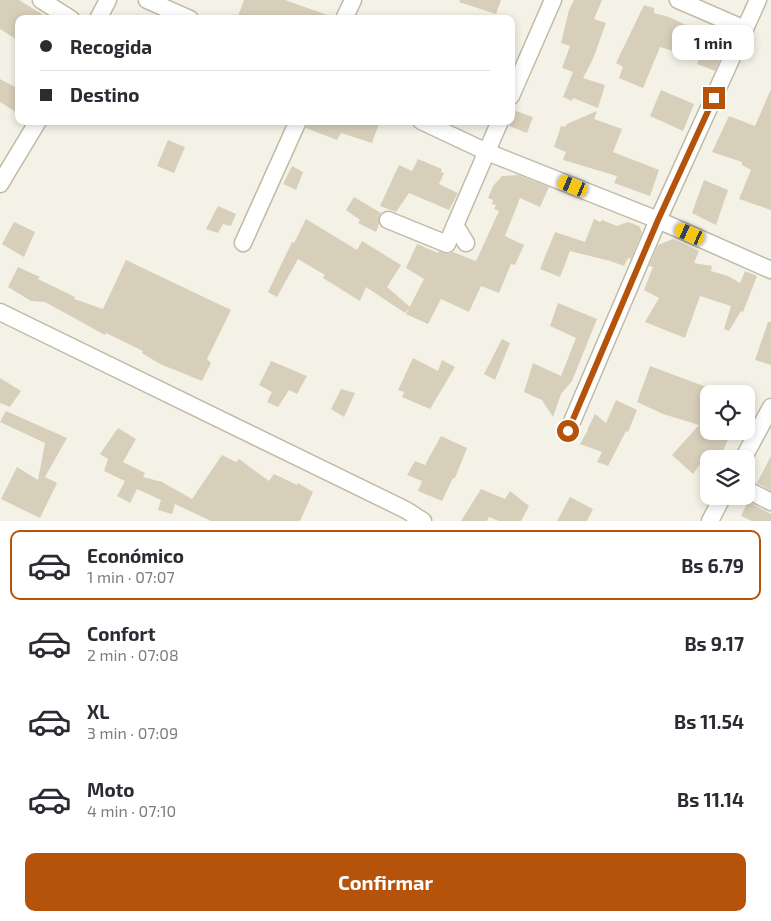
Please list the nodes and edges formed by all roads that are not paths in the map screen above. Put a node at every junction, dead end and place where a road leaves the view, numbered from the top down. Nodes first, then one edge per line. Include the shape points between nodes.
1 (41, 0) edge
2 (108, 0) edge
3 (147, 0) edge
4 (353, 0) edge
5 (553, 0) edge
6 (678, 0) edge
7 (758, 0) edge
8 (65, 15) edge
9 (100, 15) edge
10 (181, 15) edge
11 (346, 15) edge
12 (745, 29) junction
13 (515, 87) edge
14 (36, 125) edge
15 (296, 125) edge
16 (430, 125) edge
17 (498, 125) edge
18 (487, 152) junction
19 (0, 184) edge
20 (388, 220) dead end
21 (658, 220) junction
22 (455, 225) junction
23 (243, 243) dead end
24 (466, 243) dead end
25 (771, 270) edge
26 (0, 312) edge
27 (771, 407) edge
28 (568, 431) dead end
29 (748, 450) edge
30 (755, 493) edge
31 (771, 502) edge
32 (718, 505) edge
33 (423, 521) edge
34 (710, 521) edge

1 - 8 street
2 - 9 street
3 - 10 street
4 - 11 street
5 - 13 street
6 - 12 street
7 - 12 street
12 - 21 street
14 - 19 street
15 - 23 street
16 - 18 street
17 - 18 street
18 - 21 street
18 - 22 street
20 - 22 street via 447,244
21 - 25 street
21 - 28 street
22 - 24 street
26 - 33 street
27 - 29 street
30 - 31 street
32 - 34 street

